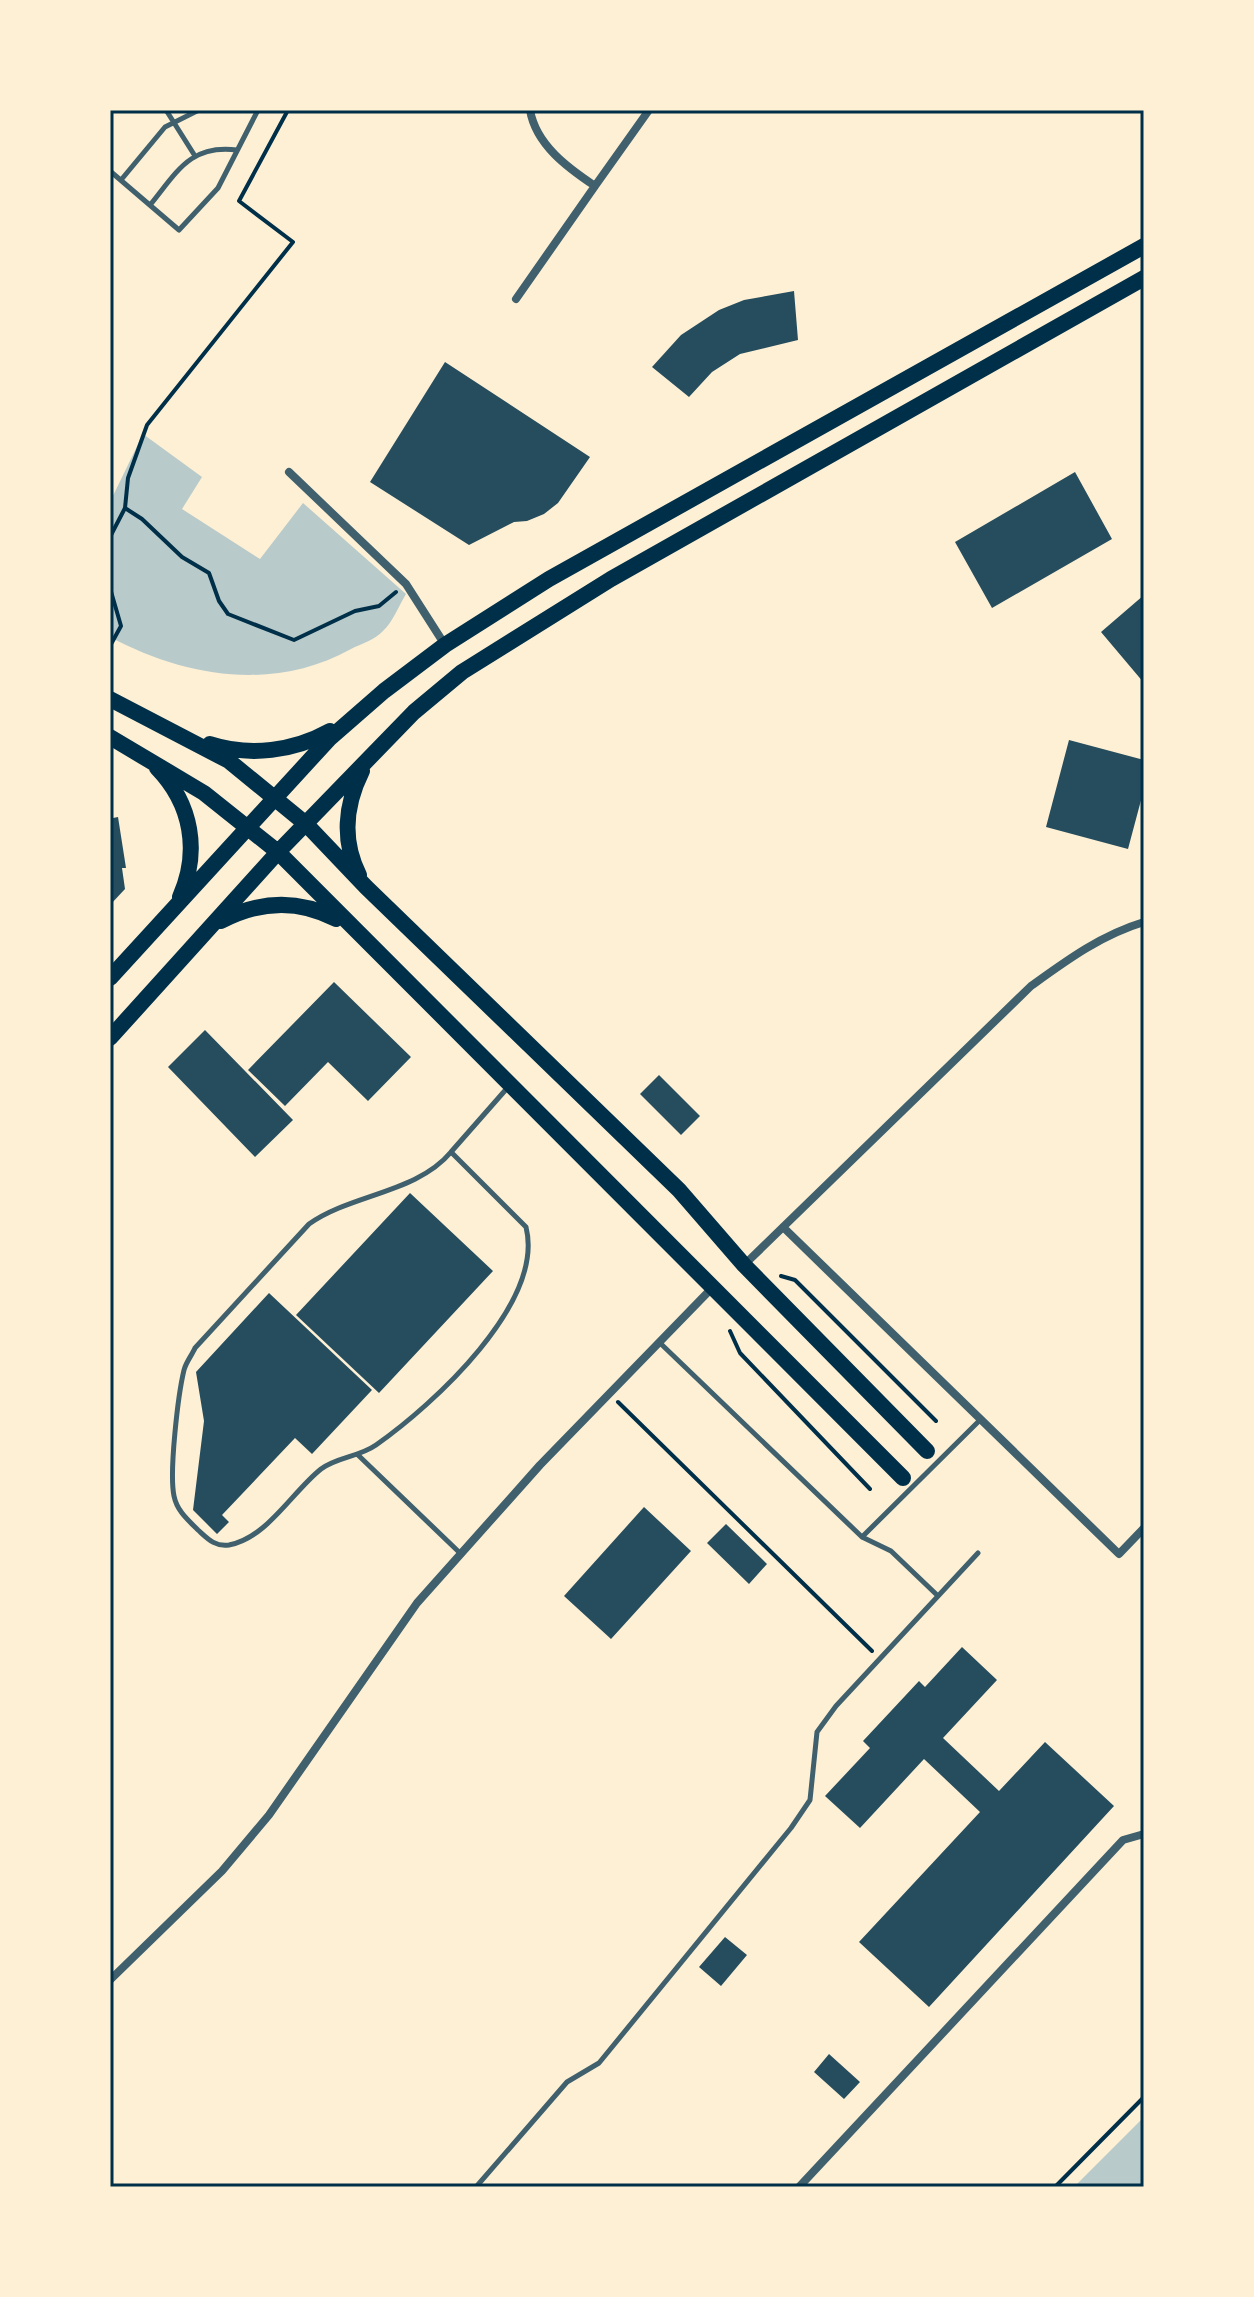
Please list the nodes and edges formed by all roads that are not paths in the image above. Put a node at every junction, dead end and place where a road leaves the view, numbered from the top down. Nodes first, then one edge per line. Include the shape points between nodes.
1 (166, 110) edge
2 (199, 110) edge
3 (258, 110) edge
4 (530, 110) edge
5 (649, 110) edge
6 (174, 122) junction
7 (237, 150) junction
8 (195, 156) junction
9 (110, 171) edge
10 (121, 180) junction
11 (595, 186) junction
12 (150, 205) junction
13 (1144, 246) edge
14 (1144, 278) edge
15 (516, 299) dead end
16 (289, 472) dead end
17 (445, 645) junction
18 (110, 699) edge
19 (359, 713) junction
20 (179, 732) junction
21 (110, 737) edge
22 (141, 754) junction
23 (368, 759) junction
24 (277, 797) junction
25 (306, 824) junction
26 (251, 827) junction
27 (278, 852) junction
28 (366, 887) junction
29 (169, 914) junction
30 (1144, 922) edge
31 (347, 925) junction
32 (207, 932) junction
33 (110, 978) edge
34 (110, 1038) edge
35 (510, 1086) junction
36 (451, 1152) junction
37 (783, 1227) junction
38 (744, 1265) junction
39 (712, 1288) junction
40 (659, 1342) junction
41 (979, 1421) junction
42 (927, 1451) dead end
43 (358, 1455) junction
44 (903, 1478) dead end
45 (1144, 1528) edge
46 (862, 1537) junction
47 (978, 1553) dead end
48 (461, 1554) junction
49 (937, 1595) junction
50 (1144, 1834) edge
51 (110, 1980) edge
52 (476, 2187) edge
53 (799, 2187) edge

1 - 6 lane
2 - 6 lane
3 - 7 lane
4 - 11 street via 549,149
5 - 11 street
6 - 8 lane
6 - 10 lane
7 - 8 lane via 217,147
7 - 12 lane via 218,188 179,230
8 - 12 lane via 184,162
9 - 10 lane
10 - 12 lane
11 - 15 street
13 - 17 main road via 549,579
14 - 23 main road via 611,579 462,672
16 - 17 street via 406,584
17 - 19 main road
18 - 20 main road
19 - 20 main road via 318,738 278,750 219,747
19 - 24 main road
20 - 24 main road
21 - 22 main road
22 - 26 main road
22 - 29 main road via 176,791 189,823 188,875
23 - 25 main road
23 - 28 main road via 347,819 351,855
24 - 25 main road
24 - 26 main road
25 - 27 main road
25 - 28 main road
26 - 27 main road
26 - 29 main road
27 - 31 main road
27 - 32 main road
28 - 38 main road via 679,1190
29 - 33 main road
30 - 37 street via 1072,956 1031,986
31 - 32 main road via 314,909 283,904 235,914
31 - 35 main road
32 - 34 main road
35 - 36 lane
35 - 39 main road
36 - 43 lane via 526,1227 529,1260 500,1327 439,1391 376,1446
36 - 43 lane via 419,1177 329,1209 309,1224 195,1348 184,1368 175,1498 183,1516 212,1543 248,1539 322,1468
37 - 38 street
37 - 41 street
38 - 42 main road
39 - 40 street
39 - 44 main road
40 - 46 lane
40 - 48 street
41 - 45 street via 1119,1554
41 - 46 lane
43 - 48 lane
46 - 49 lane via 891,1551
47 - 49 lane
48 - 51 street via 417,1603 269,1815
49 - 52 lane via 817,1732 810,1800 791,1828 599,2063 567,2082
50 - 53 street via 1123,1840

